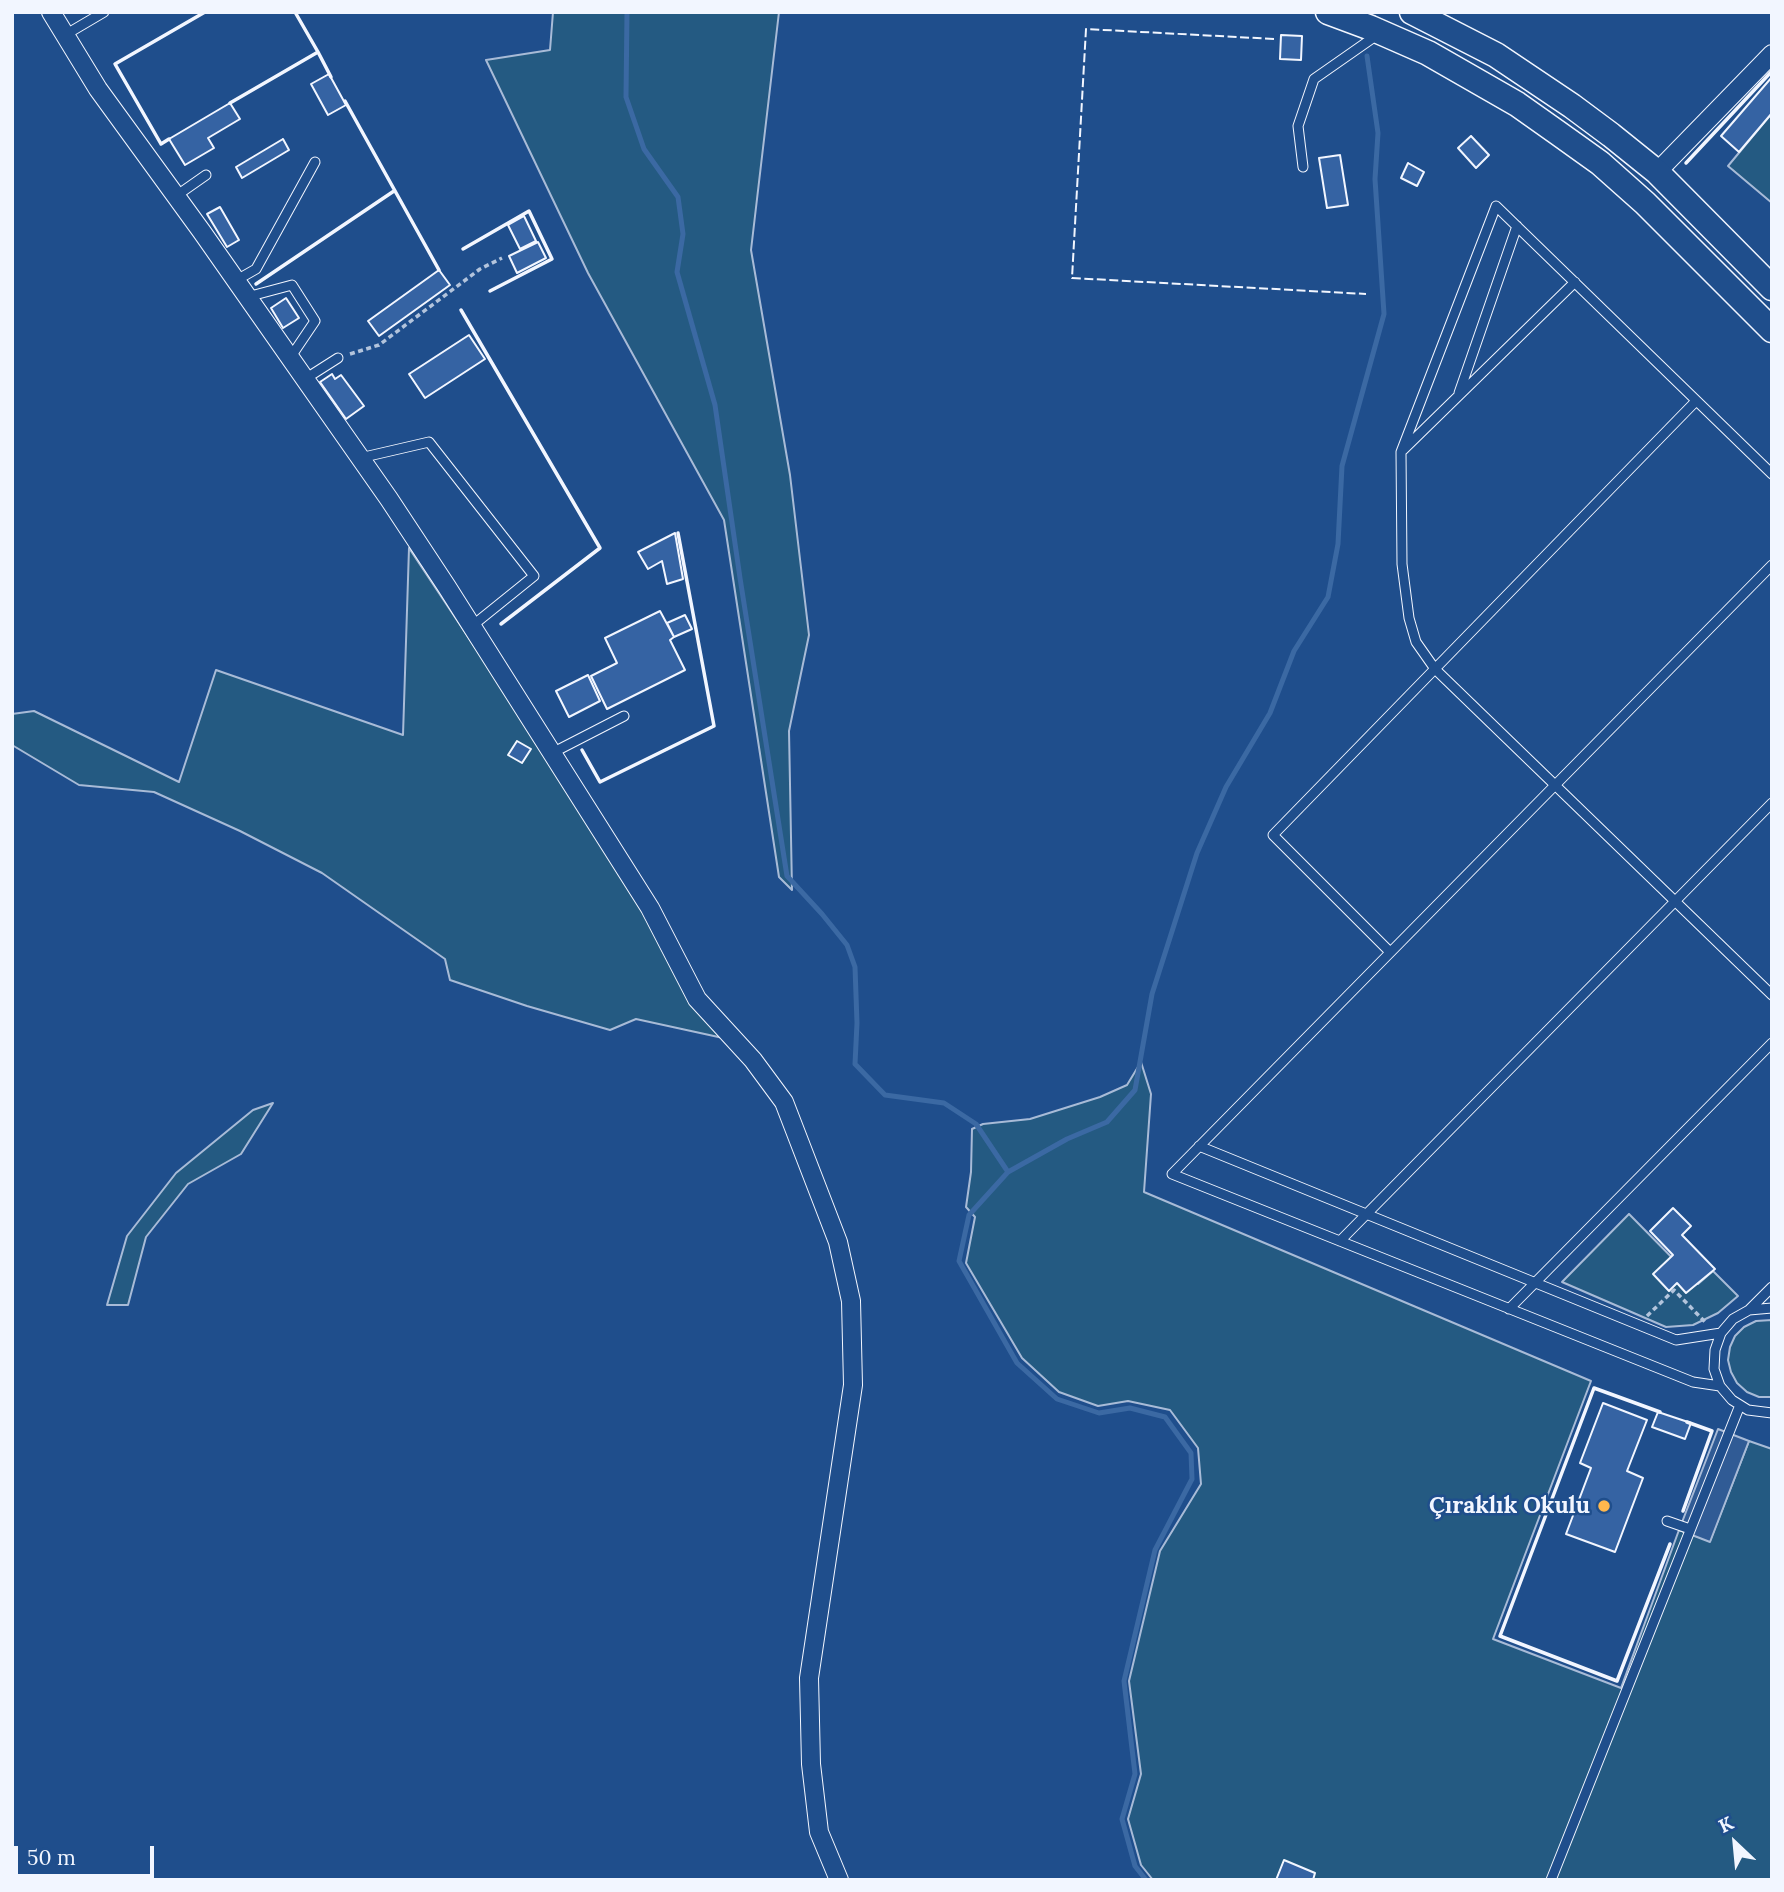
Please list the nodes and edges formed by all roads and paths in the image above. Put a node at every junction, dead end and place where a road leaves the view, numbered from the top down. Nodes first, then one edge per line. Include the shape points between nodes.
1 (51, 12) edge
2 (104, 12) edge
3 (1328, 12) edge
4 (1412, 12) edge
5 (1381, 32) junction
6 (65, 35) junction
7 (1772, 54) edge
8 (315, 162) dead end
9 (1303, 167) dead end
10 (1657, 172) junction
11 (206, 175) dead end
12 (176, 196) junction
13 (1517, 226) junction
14 (502, 258) dead end
15 (236, 281) junction
16 (1575, 282) junction
17 (1772, 288) edge
18 (247, 297) junction
19 (1772, 330) edge
20 (338, 358) joint
21 (289, 359) junction
22 (304, 380) junction
23 (1458, 396) junction
24 (1696, 401) junction
25 (1401, 452) junction
26 (360, 458) junction
27 (1772, 474) edge
28 (1772, 565) edge
29 (472, 626) junction
30 (1435, 669) junction
31 (624, 716) dead end
32 (554, 752) junction
33 (1555, 785) junction
34 (1772, 803) edge
35 (1675, 901) junction
36 (1390, 952) junction
37 (1772, 995) edge
38 (1772, 1043) edge
39 (1199, 1146) junction
40 (1367, 1214) junction
41 (1340, 1241) junction
42 (1535, 1283) junction
43 (1772, 1287) edge
44 (1509, 1308) junction
45 (1772, 1308) edge
46 (1749, 1310) junction
47 (1638, 1325) junction
48 (1718, 1333) junction
49 (1720, 1386) junction
50 (1740, 1405) junction
51 (1772, 1413) edge
52 (1667, 1521) dead end
53 (1690, 1529) junction
54 (839, 1880) edge
55 (1551, 1880) edge

1 - 6 street
2 - 6 lane
3 - 5 main road
4 - 10 main road via 1536,81
5 - 9 lane via 1314,79 1298,126
5 - 19 main road via 1517,104 1600,163
6 - 12 street
7 - 10 street
8 - 15 lane via 256,269
10 - 17 main road
11 - 12 lane
12 - 15 street
13 - 16 lane
13 - 23 lane
13 - 25 lane via 1496,206
14 - 20 path via 480,269 379,345
15 - 18 street
16 - 23 lane
16 - 24 lane
18 - 21 street
18 - 21 lane via 292,285 315,321
20 - 22 lane
21 - 22 street
22 - 26 street
23 - 25 lane
24 - 27 lane
24 - 30 lane
25 - 30 lane via 1402,564 1409,618 1416,642
26 - 29 street
26 - 29 lane via 429,442 534,576
28 - 33 lane
29 - 32 street
30 - 33 lane
30 - 36 lane via 1273,835
31 - 32 lane
32 - 54 street via 650,908 697,999 784,1102 838,1242 851,1301 853,1385 809,1678 811,1764 819,1832
33 - 35 lane
33 - 36 lane
34 - 35 lane
35 - 37 lane
35 - 40 lane
36 - 39 lane
38 - 42 lane
39 - 40 lane
39 - 41 lane via 1172,1174
40 - 41 lane
40 - 42 lane
41 - 44 lane
42 - 44 lane
42 - 47 lane
43 - 46 lane
44 - 49 lane via 1693,1382
45 - 46 lane
46 - 48 lane
47 - 48 lane via 1676,1340
47 - 48 path via 1674,1290
48 - 49 lane via 1714,1369
49 - 50 lane
50 - 51 lane
50 - 53 lane
52 - 53 lane
53 - 55 lane

